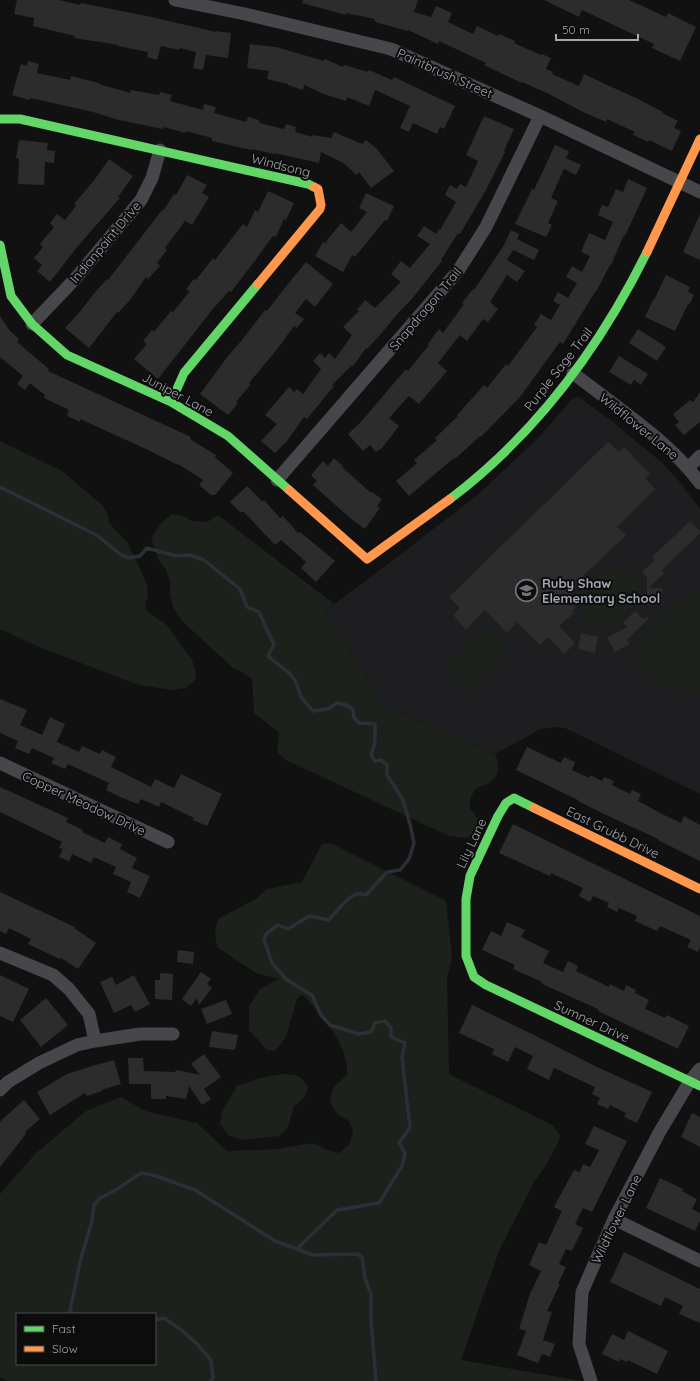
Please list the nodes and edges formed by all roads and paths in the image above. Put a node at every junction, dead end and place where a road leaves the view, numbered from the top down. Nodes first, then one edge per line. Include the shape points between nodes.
1 (175, 0) edge
2 (540, 116) junction
3 (0, 119) edge
4 (700, 139) edge
5 (160, 150) junction
6 (680, 183) junction
7 (700, 192) edge
8 (0, 245) edge
9 (32, 324) junction
10 (573, 373) junction
11 (171, 402) junction
12 (700, 456) edge
13 (688, 468) junction
14 (277, 480) junction
15 (700, 483) edge
16 (367, 559) joint
17 (0, 763) edge
18 (514, 798) joint
19 (168, 842) dead end
20 (700, 889) edge
21 (0, 953) edge
22 (474, 977) joint
23 (173, 1034) dead end
24 (95, 1040) junction
25 (700, 1070) edge
26 (695, 1084) edge
27 (0, 1090) edge
28 (614, 1219) junction
29 (700, 1261) edge
30 (591, 1381) edge

1 - 2 street, Paintbrush Street via 246,14 391,49
2 - 6 street, Paintbrush Street
2 - 14 street, Snapdragon Trail via 486,227 458,270
3 - 5 street, Windsong via 20,119
4 - 6 street, Purple Sage Trail
5 - 9 street, Indianpaint Drive via 152,178 141,200
5 - 11 street, Windsong via 308,184 318,189 321,205 184,373
6 - 7 street, Paintbrush Street
6 - 10 street, Purple Sage Trail via 623,299
8 - 9 street, Juniper Lane via 11,296
9 - 11 street, Juniper Lane via 67,355
10 - 13 street, Wildflower Lane via 635,421
10 - 16 street, Purple Sage Trail via 526,431 479,475
11 - 14 street, Juniper Lane via 228,436
12 - 13 street
13 - 15 street, Wildflower Lane
14 - 16 street, Juniper Lane
17 - 19 street, Copper Meadow Drive
18 - 20 street, East Grubb Drive
18 - 22 street, Lily Lane via 506,803 498,816 470,876 466,899 466,956
21 - 24 street via 53,975 69,989 89,1014
22 - 26 street, Sumner Drive
23 - 24 street via 140,1034
24 - 27 street via 77,1045 39,1063 8,1082
25 - 26 street, Wildflower Lane
26 - 28 street, Wildflower Lane via 658,1133
28 - 29 street
28 - 30 street, Wildflower Lane via 582,1292 579,1344

